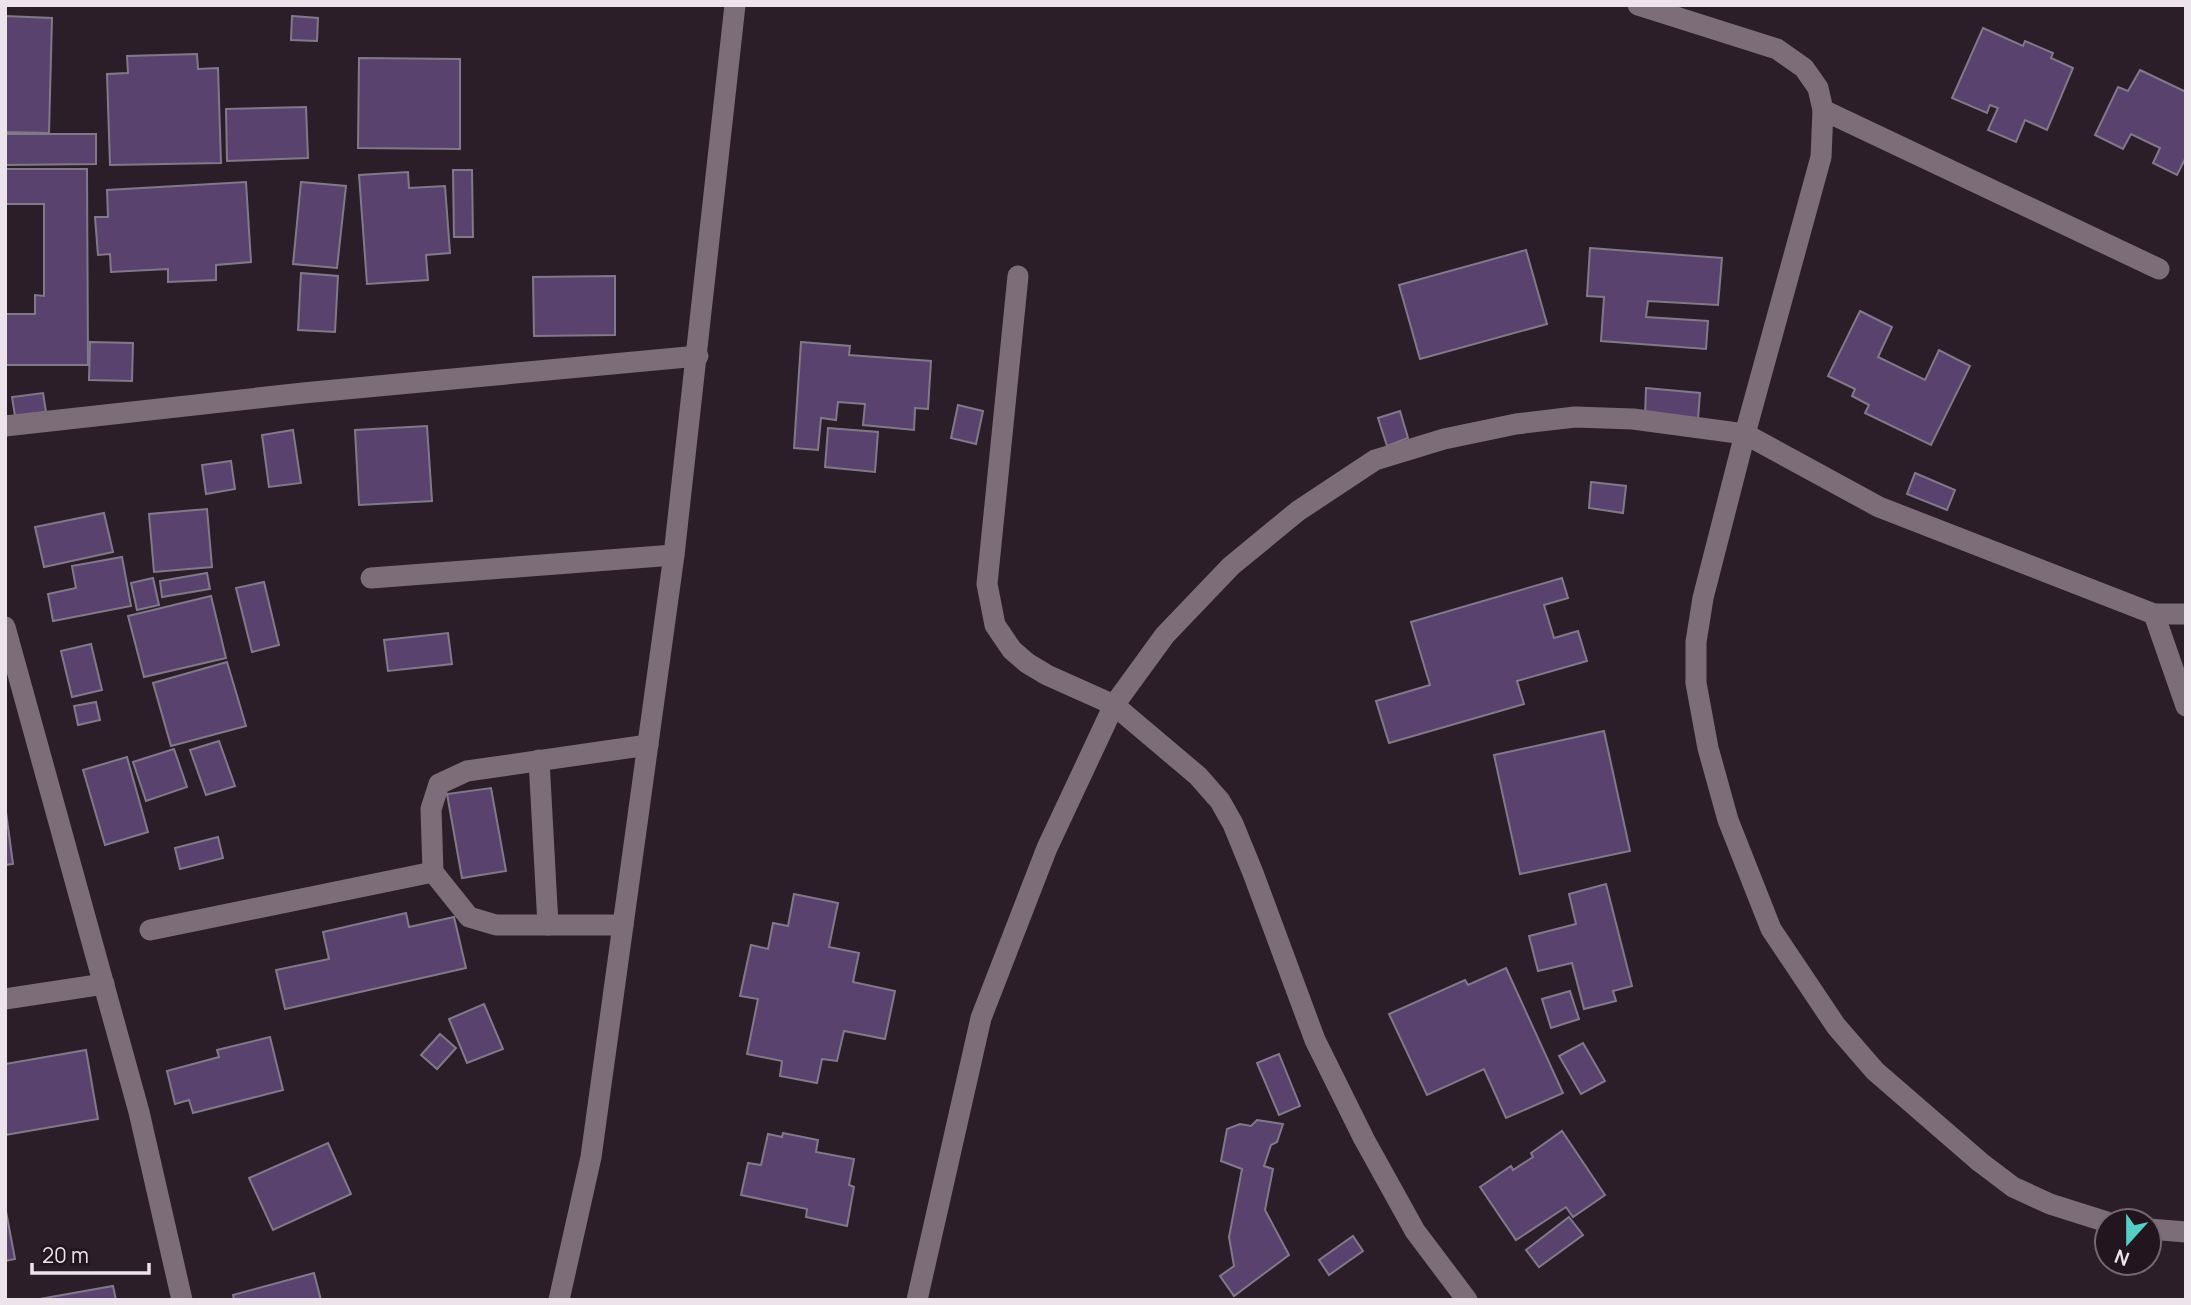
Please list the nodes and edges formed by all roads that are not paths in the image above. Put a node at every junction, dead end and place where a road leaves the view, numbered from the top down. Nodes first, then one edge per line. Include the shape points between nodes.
1 (736, 5) edge
2 (1638, 5) edge
3 (1823, 110) junction
4 (2159, 269) dead end
5 (1018, 276) dead end
6 (698, 356) junction
7 (5, 426) edge
8 (1745, 434) junction
9 (674, 555) junction
10 (371, 578) dead end
11 (2154, 614) junction
12 (2186, 614) edge
13 (5, 628) edge
14 (1114, 705) junction
15 (2186, 706) edge
16 (648, 745) junction
17 (539, 760) junction
18 (433, 872) junction
19 (548, 925) junction
20 (623, 925) junction
21 (150, 930) dead end
22 (104, 984) junction
23 (5, 999) edge
24 (2093, 1218) edge
25 (2163, 1230) edge
26 (2186, 1232) edge
27 (183, 1300) edge
28 (559, 1300) edge
29 (917, 1300) edge
30 (1466, 1300) edge

1 - 6 street
2 - 3 street via 1777,49 1804,68 1818,88
3 - 4 street
3 - 8 street via 1821,157
5 - 14 street via 987,584 995,625 1027,663
6 - 7 street
6 - 9 street
8 - 11 street via 1879,507
8 - 14 street via 1633,419 1575,417 1444,439 1375,460 1298,511 1231,566 1165,635
8 - 24 street via 1703,598 1696,683 1728,820 1771,929 1836,1026 1875,1071 2013,1187
9 - 10 street
9 - 16 street
11 - 12 street
11 - 15 street
13 - 22 street
14 - 29 street via 1047,848 981,1018
14 - 30 street via 1198,776 1220,801 1253,873 1315,1040 1415,1231
16 - 17 street
16 - 20 street
17 - 18 street via 467,771 439,784 431,809
17 - 19 street
18 - 19 street via 469,917 496,925
18 - 21 street
19 - 20 street
20 - 28 street via 591,1157
22 - 23 street
22 - 27 street
25 - 26 street

